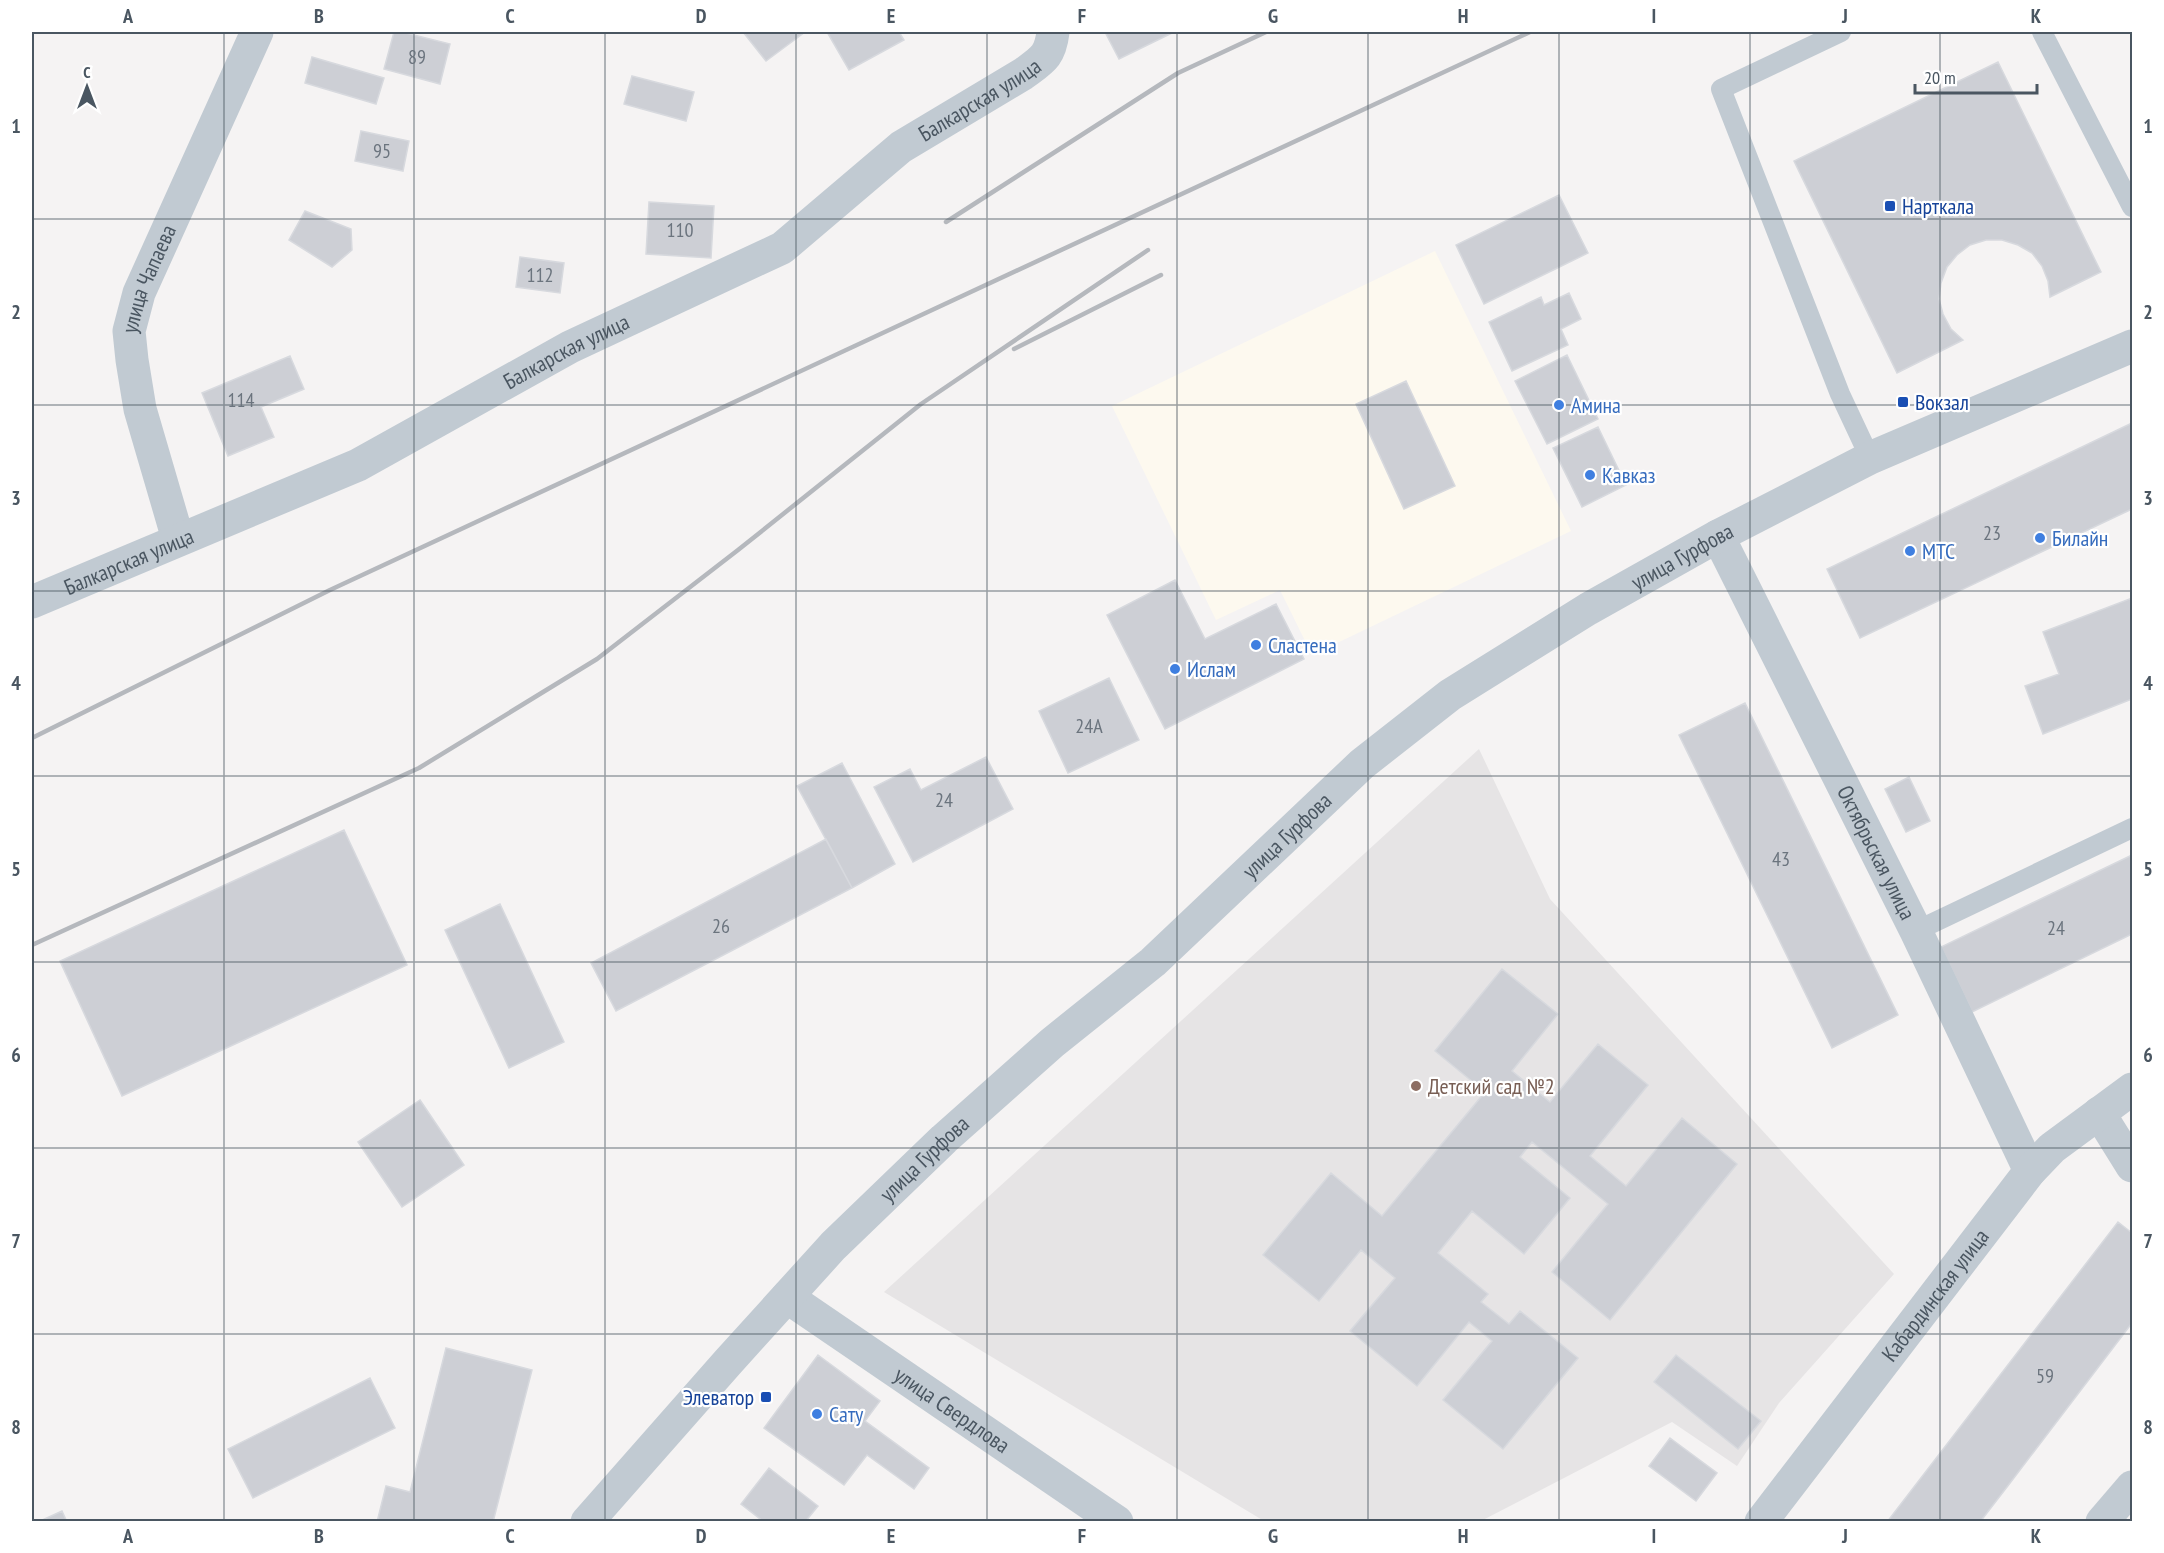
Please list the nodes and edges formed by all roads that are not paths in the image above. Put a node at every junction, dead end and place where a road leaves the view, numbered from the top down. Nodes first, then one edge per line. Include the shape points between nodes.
1 (257, 32) edge
2 (1053, 32) edge
3 (1841, 32) edge
4 (2042, 32) edge
5 (2133, 207) edge
6 (2133, 346) edge
7 (1870, 458) junction
8 (1718, 536) junction
9 (178, 539) junction
10 (32, 602) edge
11 (2133, 828) edge
12 (1916, 931) junction
13 (2133, 1089) edge
14 (2099, 1113) junction
15 (2133, 1166) edge
16 (2030, 1171) junction
17 (787, 1297) junction
18 (2133, 1487) edge
19 (587, 1521) edge
20 (1117, 1521) edge
21 (1761, 1521) edge
22 (2102, 1521) edge

1 - 9 street, улица Чапаева via 139,293 129,331 140,409
2 - 9 street, Балкарская улица via 1051,49 1040,62 901,147 782,248 570,347 358,465
3 - 7 lane via 1721,89 1840,394
4 - 5 lane
6 - 7 street, улица Гурфова
7 - 8 street, улица Гурфова
8 - 12 street, Октябрьская улица
8 - 17 street, улица Гурфова via 1588,609 1450,695 1362,764 1153,962 1052,1043 944,1139 833,1246
9 - 10 street, Балкарская улица
11 - 12 lane
12 - 16 street, Октябрьская улица
13 - 14 street, Кабардинская улица
14 - 15 street
14 - 16 street, Кабардинская улица via 2052,1148
16 - 21 street, Кабардинская улица
17 - 19 street, улица Гурфова
17 - 20 street, улица Свердлова
18 - 22 street

